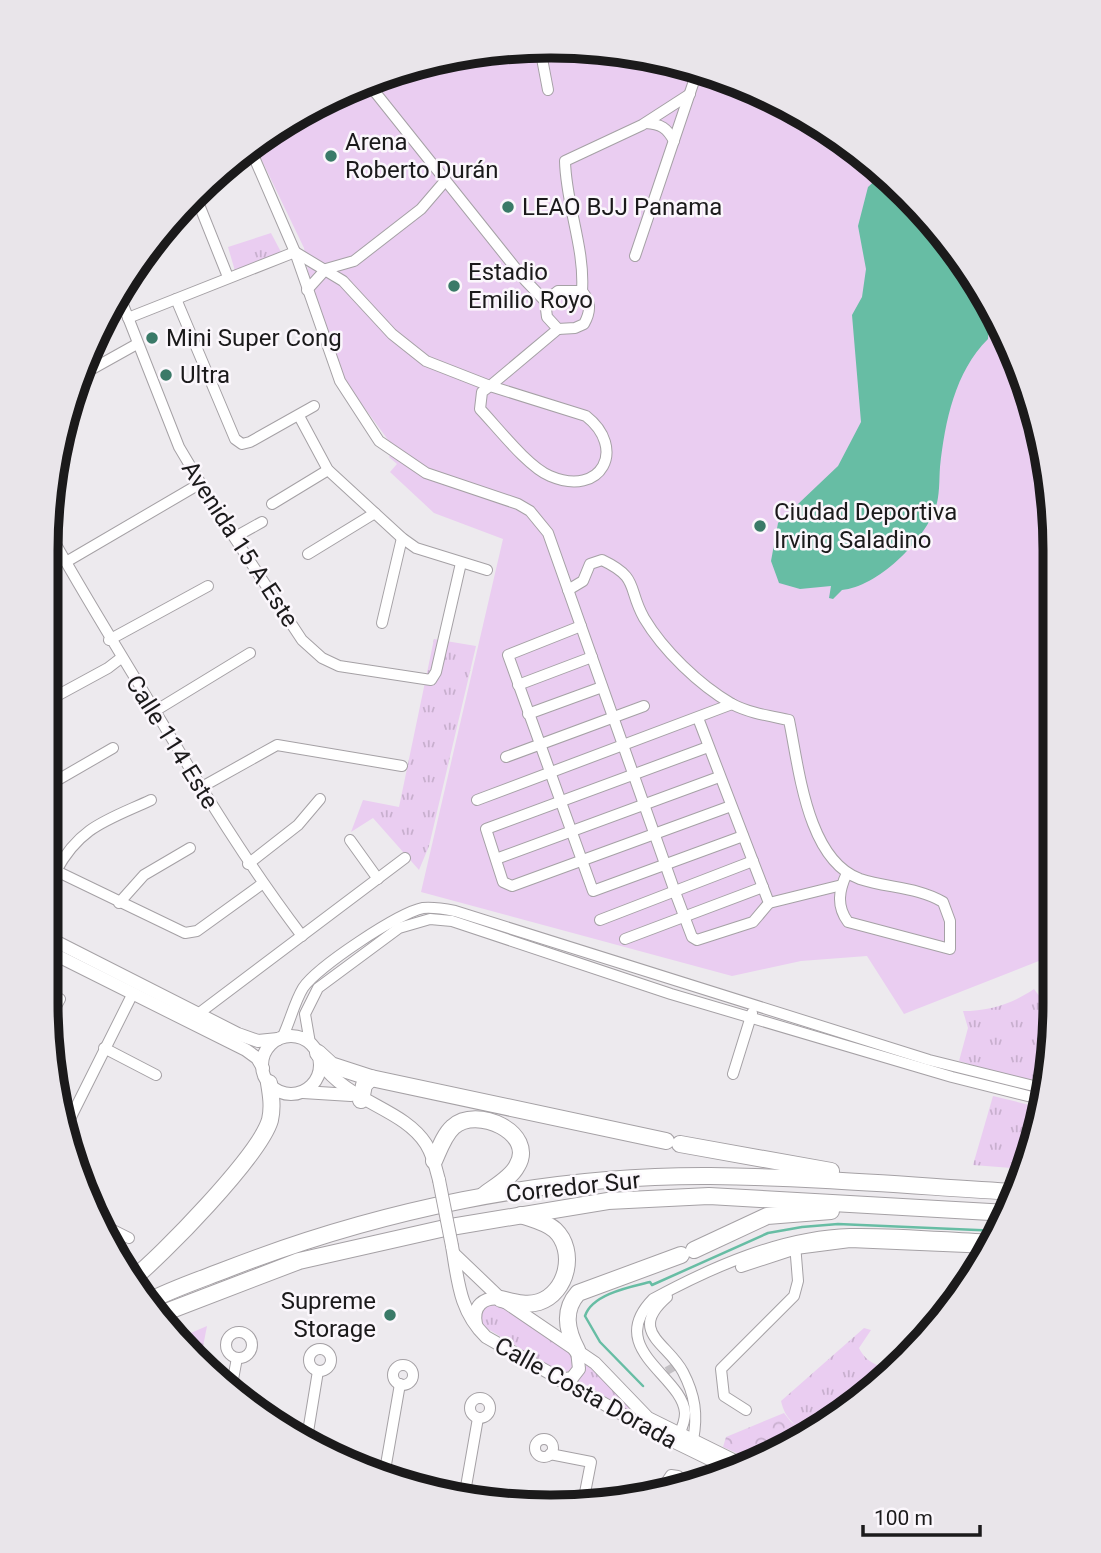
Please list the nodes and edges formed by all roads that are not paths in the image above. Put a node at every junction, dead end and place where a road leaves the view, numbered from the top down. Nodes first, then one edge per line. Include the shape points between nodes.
1 (542, 58) edge
2 (695, 80) edge
3 (548, 90) dead end
4 (374, 91) edge
5 (690, 94) junction
6 (646, 123) junction
7 (674, 141) junction
8 (254, 158) edge
9 (445, 181) junction
10 (199, 205) edge
11 (295, 252) junction
12 (635, 257) dead end
13 (326, 269) junction
14 (228, 277) junction
15 (307, 290) junction
16 (582, 291) junction
17 (176, 299) junction
18 (545, 301) junction
19 (123, 306) edge
20 (128, 318) junction
21 (558, 329) junction
22 (137, 344) junction
23 (93, 369) edge
24 (490, 386) junction
25 (314, 406) dead end
26 (299, 416) junction
27 (328, 470) junction
28 (201, 483) junction
29 (272, 504) dead end
30 (375, 513) junction
31 (262, 522) dead end
32 (235, 537) junction
33 (402, 538) junction
34 (58, 548) edge
35 (309, 554) dead end
36 (66, 562) junction
37 (461, 563) junction
38 (487, 570) dead end
39 (208, 586) dead end
40 (568, 590) junction
41 (382, 623) dead end
42 (581, 626) junction
43 (110, 640) junction
44 (250, 653) dead end
45 (592, 657) junction
46 (116, 661) junction
47 (518, 685) junction
48 (602, 687) junction
49 (58, 695) edge
50 (732, 704) junction
51 (644, 706) dead end
52 (155, 711) junction
53 (528, 714) junction
54 (613, 716) junction
55 (698, 718) junction
56 (538, 744) junction
57 (623, 746) junction
58 (708, 747) junction
59 (113, 748) dead end
60 (506, 757) dead end
61 (402, 766) dead end
62 (549, 772) junction
63 (634, 775) junction
64 (719, 777) junction
65 (58, 780) edge
66 (200, 788) junction
67 (320, 799) dead end
68 (151, 800) dead end
69 (477, 800) dead end
70 (560, 802) junction
71 (646, 804) junction
72 (731, 806) junction
73 (571, 832) junction
74 (655, 834) junction
75 (743, 836) junction
76 (350, 840) dead end
77 (190, 848) dead end
78 (405, 858) dead end
79 (496, 859) junction
80 (58, 861) edge
81 (582, 861) junction
82 (753, 861) junction
83 (248, 864) junction
84 (666, 864) junction
85 (58, 872) edge
86 (847, 873) junction
87 (378, 879) junction
88 (262, 884) junction
89 (842, 885) junction
90 (763, 887) junction
91 (676, 892) junction
92 (119, 903) junction
93 (769, 903) junction
94 (685, 916) junction
95 (600, 920) dead end
96 (302, 936) junction
97 (625, 939) dead end
98 (58, 943) edge
99 (58, 956) edge
100 (126, 977) junction
101 (667, 978) junction
102 (148, 988) junction
103 (663, 991) junction
104 (133, 993) junction
105 (60, 999) dead end
106 (58, 1003) edge
107 (174, 1008) junction
108 (753, 1011) junction
109 (198, 1014) junction
110 (215, 1034) junction
111 (280, 1039) junction
112 (104, 1048) junction
113 (316, 1053) junction
114 (156, 1074) dead end
115 (733, 1074) dead end
116 (266, 1075) junction
117 (371, 1078) junction
118 (1036, 1089) edge
119 (300, 1092) junction
120 (358, 1098) junction
121 (71, 1116) edge
122 (434, 1160) junction
123 (934, 1188) junction
124 (1006, 1192) edge
125 (481, 1198) junction
126 (913, 1208) junction
127 (996, 1212) edge
128 (518, 1214) junction
129 (115, 1231) edge
130 (129, 1238) dead end
131 (982, 1239) edge
132 (795, 1246) junction
133 (978, 1247) edge
134 (453, 1250) junction
135 (139, 1273) edge
136 (157, 1298) edge
137 (501, 1299) junction
138 (167, 1311) edge
139 (478, 1329) junction
140 (654, 1340) junction
141 (577, 1350) junction
142 (236, 1358) dead end
143 (318, 1371) dead end
144 (233, 1378) edge
145 (560, 1380) junction
146 (400, 1384) dead end
147 (689, 1390) junction
148 (746, 1410) dead end
149 (478, 1418) dead end
150 (308, 1431) edge
151 (679, 1434) junction
152 (693, 1440) junction
153 (550, 1454) dead end
154 (733, 1460) edge
155 (721, 1465) edge
156 (386, 1467) edge
157 (466, 1488) edge
158 (585, 1494) edge

1 - 3 street
2 - 5 street
4 - 9 street
5 - 6 street
5 - 7 street
6 - 7 street via 668,130
6 - 16 street via 565,161
7 - 12 street
8 - 11 street
9 - 13 street via 421,209 354,261
9 - 18 street
10 - 14 street
11 - 13 street
11 - 14 street
11 - 15 street
13 - 15 street
13 - 24 street via 426,361
14 - 17 street
15 - 40 street via 340,382 379,441 426,474 530,511 548,533
16 - 18 street via 558,291
16 - 21 street via 589,299 584,324
17 - 20 street
17 - 26 street via 235,439 242,444
18 - 21 street via 547,317
19 - 20 street, Avenida 15 A Este
20 - 22 street, Avenida 15 A Este
21 - 24 street
22 - 23 street
22 - 28 street, Avenida 15 A Este via 179,447
24 - 24 street via 586,416 599,426 606,438 606,452 594,477 583,483 547,475 481,409 482,392
25 - 26 street
26 - 27 street
27 - 29 street
27 - 30 street
28 - 32 street, Avenida 15 A Este
28 - 36 street
30 - 33 street
30 - 35 street
31 - 32 street
32 - 37 street, Avenida 15 A Este via 302,640 322,658 339,666 431,680
33 - 37 street via 416,548
33 - 41 street
34 - 36 street, Calle 114 Este
36 - 43 street, Calle 114 Este
37 - 38 street
39 - 43 street
40 - 42 street
40 - 50 street via 583,581 590,564 602,560 617,567 632,581 643,617 663,645
42 - 45 street
42 - 47 street via 508,655
43 - 46 street, Calle 114 Este
44 - 52 street
45 - 47 street
45 - 48 street
46 - 49 street via 96,668
46 - 52 street, Calle 114 Este
47 - 53 street
48 - 53 street
48 - 54 street
50 - 55 street
50 - 86 street via 789,720 812,818 826,849
51 - 54 street
52 - 66 street, Calle 114 Este
53 - 56 street
54 - 56 street
54 - 57 street
55 - 57 street
55 - 58 street
56 - 60 street
56 - 62 street
57 - 62 street
57 - 63 street
58 - 63 street
58 - 64 street
59 - 65 street
61 - 66 street via 277,744
62 - 69 street
62 - 70 street
63 - 70 street
63 - 71 street
64 - 71 street
64 - 72 street
66 - 83 street, Calle 114 Este
67 - 83 street via 298,825
68 - 80 street via 88,830
70 - 73 street
70 - 79 street via 486,829
71 - 73 street
71 - 74 street
72 - 74 street
72 - 75 street
73 - 79 street
73 - 81 street
74 - 81 street
74 - 84 street
75 - 82 street
75 - 84 street
76 - 87 street
77 - 92 street via 144,875
78 - 87 street
79 - 81 street via 503,882 512,886
81 - 84 street via 593,891
82 - 90 street
82 - 91 street
83 - 88 street, Calle 114 Este
84 - 91 street
85 - 92 street
86 - 89 street
86 - 89 street via 943,902 950,922 950,949 848,922 840,906
87 - 96 street
88 - 92 street via 197,930 185,933
88 - 96 street, Calle 114 Este
89 - 93 street
90 - 93 street
90 - 94 street
91 - 94 street
91 - 95 street
93 - 94 street via 753,922 701,940 692,937
94 - 97 street
96 - 109 street
98 - 100 main road
99 - 104 main road
100 - 102 main road
100 - 104 main road
101 - 103 street
101 - 108 street
101 - 111 street via 456,911 425,908 393,918 309,981
102 - 104 main road
102 - 107 main road
103 - 108 street
103 - 113 street via 452,921 413,922 314,993 305,1014
104 - 107 main road
104 - 112 street
105 - 106 street
107 - 109 main road
107 - 110 main road
108 - 115 street
108 - 118 street
109 - 110 street via 198,1021
109 - 111 main road via 251,1039
110 - 116 main road via 252,1054
111 - 113 main road via 293,1036
111 - 116 main road via 266,1051
112 - 114 street
112 - 121 street
113 - 117 highway via 331,1065
113 - 119 main road via 313,1084
113 - 120 main road via 335,1081
116 - 119 main road via 286,1093
116 - 135 highway via 270,1120 259,1142 177,1239
117 - 120 highway
117 - 123 highway via 673,1142
119 - 120 main road
120 - 122 main road via 416,1133
122 - 125 highway via 453,1126 470,1119 498,1124 511,1133 520,1153 519,1163
122 - 134 main road, bridge
123 - 124 highway, Corredor Sur
123 - 125 highway, Corredor Sur via 708,1176 608,1179
125 - 136 highway, Corredor Sur via 289,1245
126 - 127 highway, Corredor Sur
126 - 128 highway, Corredor Sur via 709,1196 608,1201
126 - 141 highway via 767,1216 688,1252 578,1293 567,1317
128 - 137 highway via 556,1231 565,1245 567,1264 561,1282 546,1299 530,1304
128 - 138 highway, Corredor Sur via 299,1261
129 - 130 street
131 - 132 street via 849,1234
132 - 133 street via 850,1242
132 - 140 street via 668,1296 651,1316
132 - 148 street via 798,1281 794,1296 722,1369 724,1396
132 - 151 street via 727,1264 667,1292 643,1309 637,1332 640,1343 680,1399 685,1411
134 - 137 main road, Calle Costa Dorada
134 - 139 main road, Calle Costa Dorada via 460,1294
137 - 139 main road via 488,1299 477,1307
137 - 141 main road, Calle Costa Dorada
139 - 145 main road, Calle Costa Dorada
140 - 147 street
140 - 147 street via 684,1373
141 - 145 main road via 581,1361 578,1373
141 - 151 main road, Calle Costa Dorada via 648,1418
142 - 144 street
143 - 150 street
145 - 155 main road, Calle Costa Dorada
146 - 156 street
147 - 152 street via 697,1411
149 - 157 street
151 - 152 main road, Calle Costa Dorada
152 - 154 main road, Calle Costa Dorada
153 - 158 street via 591,1462

